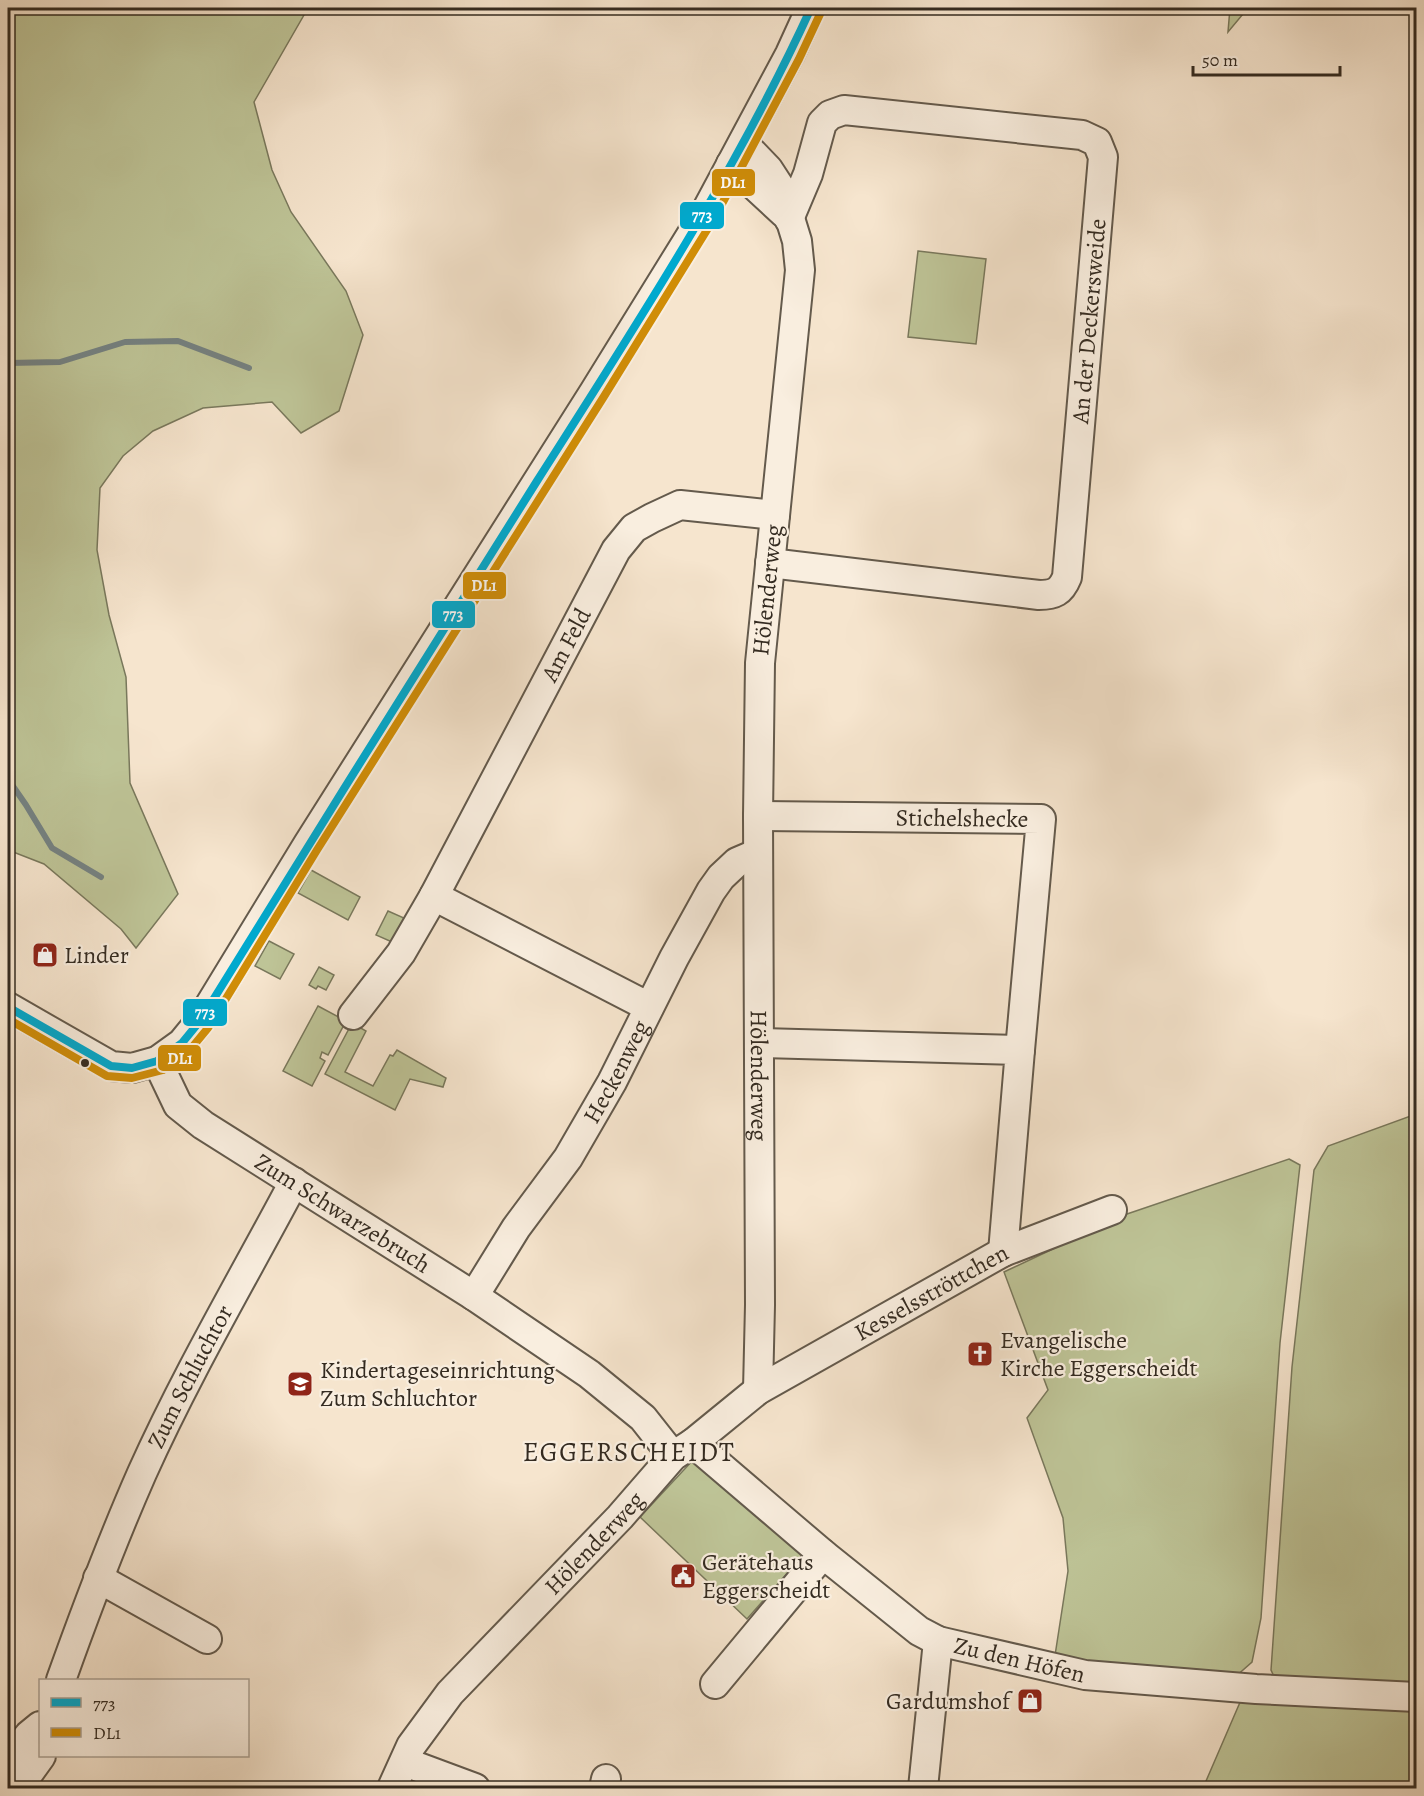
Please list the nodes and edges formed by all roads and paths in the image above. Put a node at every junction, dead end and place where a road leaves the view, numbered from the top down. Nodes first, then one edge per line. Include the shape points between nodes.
1 (811, 8) edge
2 (737, 153) junction
3 (789, 219) junction
4 (775, 515) junction
5 (770, 563) junction
6 (758, 816) junction
7 (758, 853) junction
8 (434, 896) junction
9 (649, 1006) junction
10 (8, 1007) edge
11 (353, 1015) dead end
12 (759, 1043) junction
13 (1020, 1050) junction
14 (157, 1061) junction
15 (294, 1182) junction
16 (1112, 1210) dead end
17 (1003, 1252) junction
18 (474, 1296) junction
19 (758, 1390) junction
20 (683, 1450) junction
21 (823, 1554) junction
22 (98, 1578) junction
23 (207, 1639) dead end
24 (938, 1641) junction
25 (62, 1679) edge
26 (715, 1684) dead end
27 (1416, 1697) edge
28 (39, 1727) edge
29 (40, 1757) edge
30 (8, 1761) edge
31 (405, 1762) junction
32 (18, 1788) edge
33 (392, 1788) edge
34 (475, 1788) edge
35 (923, 1788) edge

1 - 2 street
2 - 3 street, Hölenderweg via 768,169 776,180
2 - 14 street via 706,211 200,1021 182,1043
3 - 4 street, Hölenderweg via 798,248 800,282
3 - 5 street, An der Deckersweide via 808,174 822,123 844,110 1082,135 1097,142 1101,149 1103,164 1067,577 1059,591 1049,595
4 - 5 street, Hölenderweg
4 - 8 street, Am Feld via 680,505 634,528 616,550
5 - 6 street, Hölenderweg via 760,663
6 - 7 street, Hölenderweg
6 - 13 street, Stichelshecke via 1041,819
7 - 9 street, Heckenweg via 737,862 711,891
7 - 12 street, Hölenderweg
8 - 9 street
8 - 11 street, Am Feld via 401,953
9 - 18 street, Heckenweg via 612,1082 568,1158 516,1228
10 - 14 street via 111,1066 132,1068
12 - 13 street
12 - 19 street, Hölenderweg
13 - 17 street, Stichelshecke
14 - 15 street, Zum Schwarzebruch via 178,1106
15 - 18 street, Zum Schwarzebruch
15 - 22 street, Zum Schluchtor via 186,1384
16 - 17 street, Kesselsströttchen
17 - 19 street, Kesselsströttchen
18 - 20 street, Zum Schwarzebruch via 589,1374
19 - 20 street, Hölenderweg
20 - 21 street, Zu den Höfen
20 - 31 street, Hölenderweg via 450,1693 411,1746
21 - 24 street, Zu den Höfen via 919,1631
21 - 26 street
22 - 23 street
22 - 25 street, Zum Schluchtor
24 - 27 street, Zu den Höfen via 1085,1675
24 - 35 street
28 - 30 street
29 - 32 street
31 - 33 street, Hölenderweg
31 - 34 street

